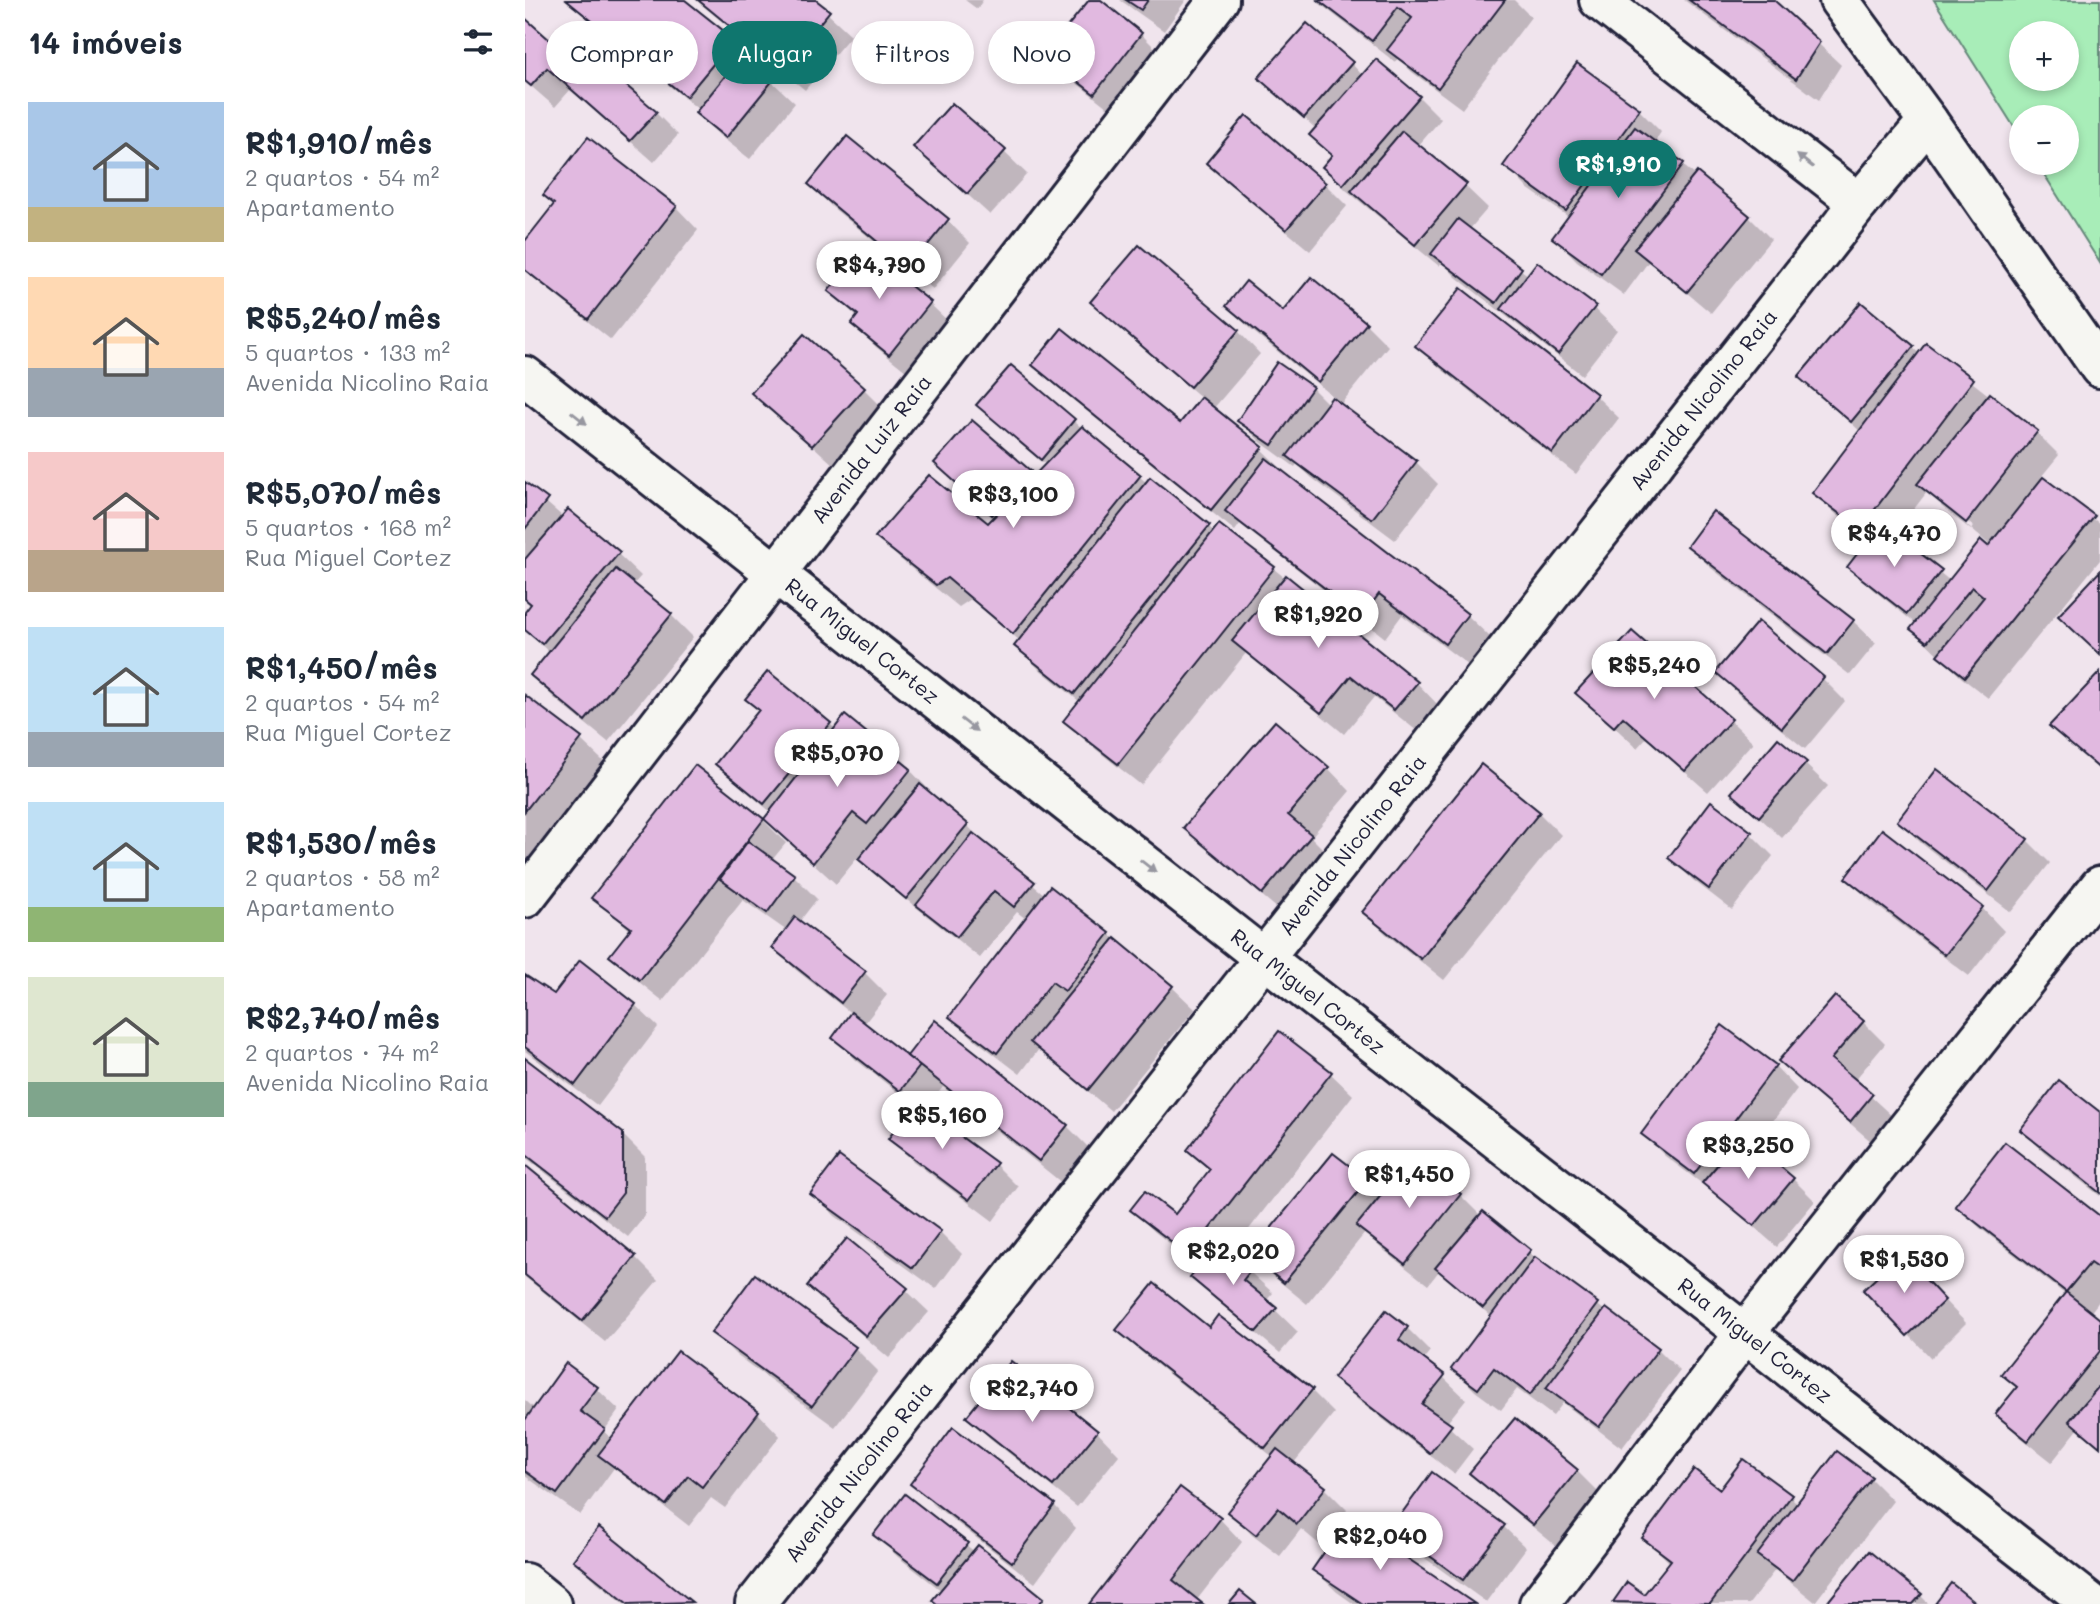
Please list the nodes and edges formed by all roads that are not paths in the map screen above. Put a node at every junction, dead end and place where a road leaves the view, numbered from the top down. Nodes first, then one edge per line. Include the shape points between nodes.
1 (1219, 0) edge
2 (1599, 0) edge
3 (1839, 0) edge
4 (1928, 121) junction
5 (1859, 203) junction
6 (2100, 368) edge
7 (525, 376) edge
8 (776, 573) junction
9 (2100, 886) edge
10 (525, 898) edge
11 (1264, 958) junction
12 (1745, 1333) junction
13 (525, 1583) edge
14 (551, 1604) edge
15 (755, 1604) edge
16 (1539, 1604) edge
17 (2092, 1604) edge

1 - 8 street, Avenida Luiz Raia
5 -> 2 street
3 - 4 street
4 - 5 street, Avenida Nicolino Raia
4 - 6 street
5 - 11 street, Avenida Nicolino Raia
7 -> 8 street, Rua Miguel Cortez
8 - 10 street, Avenida Luiz Raia
8 -> 11 street, Rua Miguel Cortez
9 - 12 street
11 - 12 street, Rua Miguel Cortez
11 - 15 street, Avenida Nicolino Raia
12 - 16 street
12 - 17 street, Rua Miguel Cortez
13 - 14 street

